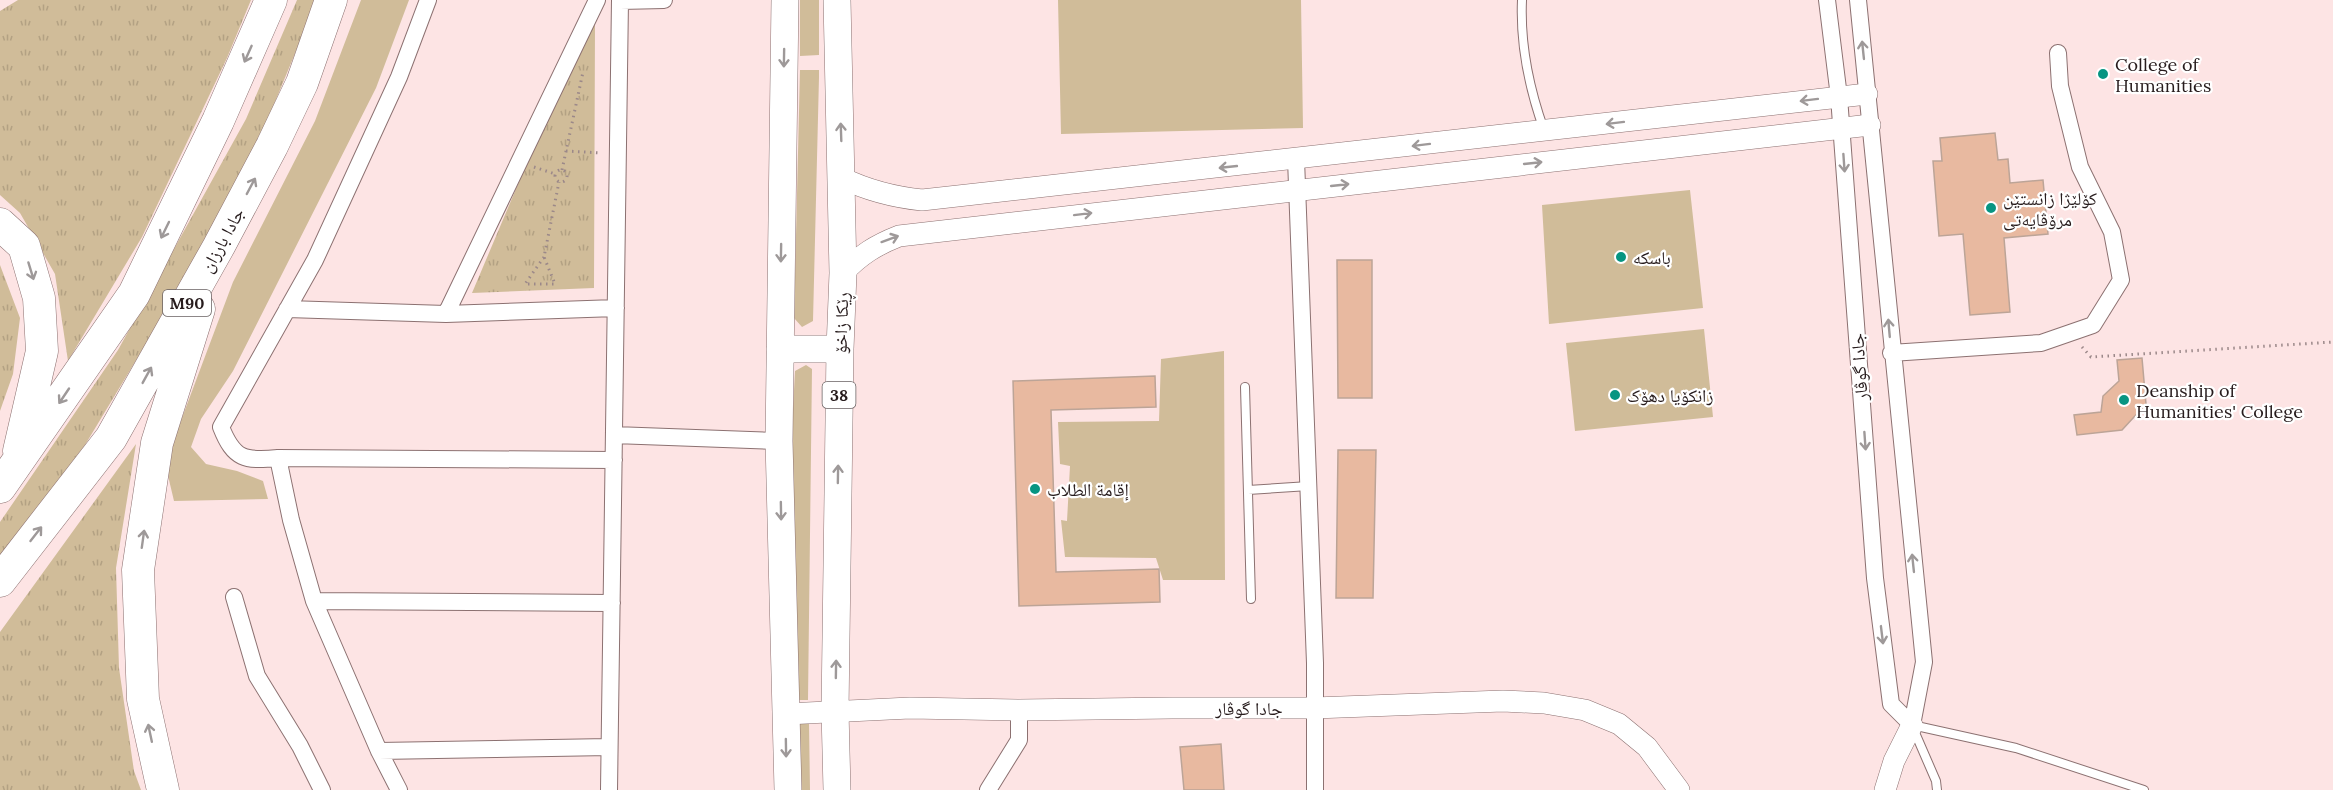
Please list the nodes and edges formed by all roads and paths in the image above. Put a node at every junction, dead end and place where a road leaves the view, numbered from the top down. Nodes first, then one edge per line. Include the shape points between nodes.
1 (272, 0) edge
2 (331, 0) edge
3 (428, 0) edge
4 (597, 0) edge
5 (664, 0) edge
6 (785, 0) edge
7 (837, 0) edge
8 (1522, 0) edge
9 (1827, 0) edge
10 (1858, 0) edge
11 (620, 1) edge
12 (2058, 53) dead end
13 (584, 71) dead end
14 (1867, 94) junction
15 (1839, 97) junction
16 (1870, 125) junction
17 (1841, 128) junction
18 (1544, 131) junction
19 (566, 151) junction
20 (618, 154) junction
21 (1296, 159) junction
22 (531, 165) dead end
23 (562, 170) junction
24 (555, 174) junction
25 (842, 178) junction
26 (559, 182) junction
27 (1297, 189) junction
28 (922, 200) junction
29 (0, 224) edge
30 (927, 232) junction
31 (219, 246) junction
32 (544, 257) junction
33 (843, 273) junction
34 (616, 308) junction
35 (287, 309) junction
36 (446, 314) junction
37 (2069, 333) junction
38 (2333, 342) edge
39 (780, 349) junction
40 (840, 349) junction
41 (1891, 352) junction
42 (1245, 387) dead end
43 (614, 435) junction
44 (779, 441) junction
45 (278, 458) junction
46 (614, 460) junction
47 (7, 478) edge
48 (1309, 486) junction
49 (1248, 490) junction
50 (0, 580) edge
51 (234, 597) dead end
52 (1251, 599) dead end
53 (314, 601) junction
54 (612, 603) junction
55 (1314, 708) junction
56 (1019, 710) junction
57 (835, 711) junction
58 (786, 714) junction
59 (1911, 725) junction
60 (609, 747) junction
61 (379, 751) junction
62 (163, 790) edge
63 (322, 790) edge
64 (399, 790) edge
65 (609, 790) edge
66 (788, 790) edge
67 (837, 790) edge
68 (988, 790) edge
69 (1315, 790) edge
70 (1679, 790) edge
71 (1885, 790) edge
72 (1937, 790) edge
73 (2144, 790) edge

1 -> 47 highway, M90 via 134,294
31 -> 2 highway, جادا بارزان / M90 via 302,83
3 - 35 street via 399,77 315,260
4 - 36 street
5 - 11 street
6 -> 39 main road
25 -> 7 main road, ڕێکا زاخۆ / 38
8 - 18 lane via 1529,84
9 - 15 street, جادا گوڤار
14 -> 10 street, جادا گوڤار
11 - 20 street
12 - 37 street via 2060,86 2080,167 2112,232 2121,280 2093,325
13 - 19 path
14 - 15 street
14 - 16 street, جادا گوڤار
15 - 17 street, جادا گوڤار
15 -> 18 street
16 - 17 street
41 -> 16 street, جادا گوڤار
27 -> 17 street
17 -> 59 street, جادا گوڤار via 1875,578 1891,704
18 -> 21 street
19 - 20 path
19 - 23 path
20 - 34 street
21 - 27 street
21 -> 28 street
22 - 24 path
23 - 24 path
23 - 26 path via 567,177
24 - 26 path
25 - 28 street via 892,197
25 - 33 main road, ڕێکا زاخۆ / 38
26 - 32 path
30 -> 27 street
27 - 48 street
28 - 30 street
29 -> 47 highway via 24,246 39,298 42,351
33 -> 30 street via 878,244
50 -> 31 highway, جادا بارزان / M90 via 111,438
62 -> 31 highway via 143,699 138,570 157,443
32 - 32 path via 555,285 525,285 531,276
33 - 40 main road, ڕێکا زاخۆ / 38
34 - 36 street
34 - 43 street
35 - 36 street
35 - 45 street via 221,427 241,456 254,460
37 - 38 path via 2091,357
37 - 41 street via 2041,343
39 - 40 main road
39 - 44 main road
57 -> 40 main road, ڕێکا زاخۆ / 38
59 -> 41 street, جادا گوڤار via 1924,662
42 - 49 lane
43 - 44 street
43 - 46 street
44 -> 58 main road
45 - 46 street
45 - 53 street
46 - 54 street
48 - 49 lane
48 - 55 street
49 - 52 lane
51 - 63 street via 257,676
53 - 54 street
53 - 61 street
54 - 60 street
55 - 56 street, جادا گوڤار
55 - 69 street
55 - 70 street, جادا گوڤار via 1503,701 1585,710 1634,735
56 - 57 street, جادا گوڤار
56 - 68 street via 1019,740
57 - 58 street, جادا گوڤار
57 - 67 main road, ڕێکا زاخۆ / 38
58 -> 66 main road
59 - 71 street, جادا گوڤار
59 - 72 lane
59 - 73 lane via 2016,748
60 - 61 street
60 - 65 street
61 - 64 street

